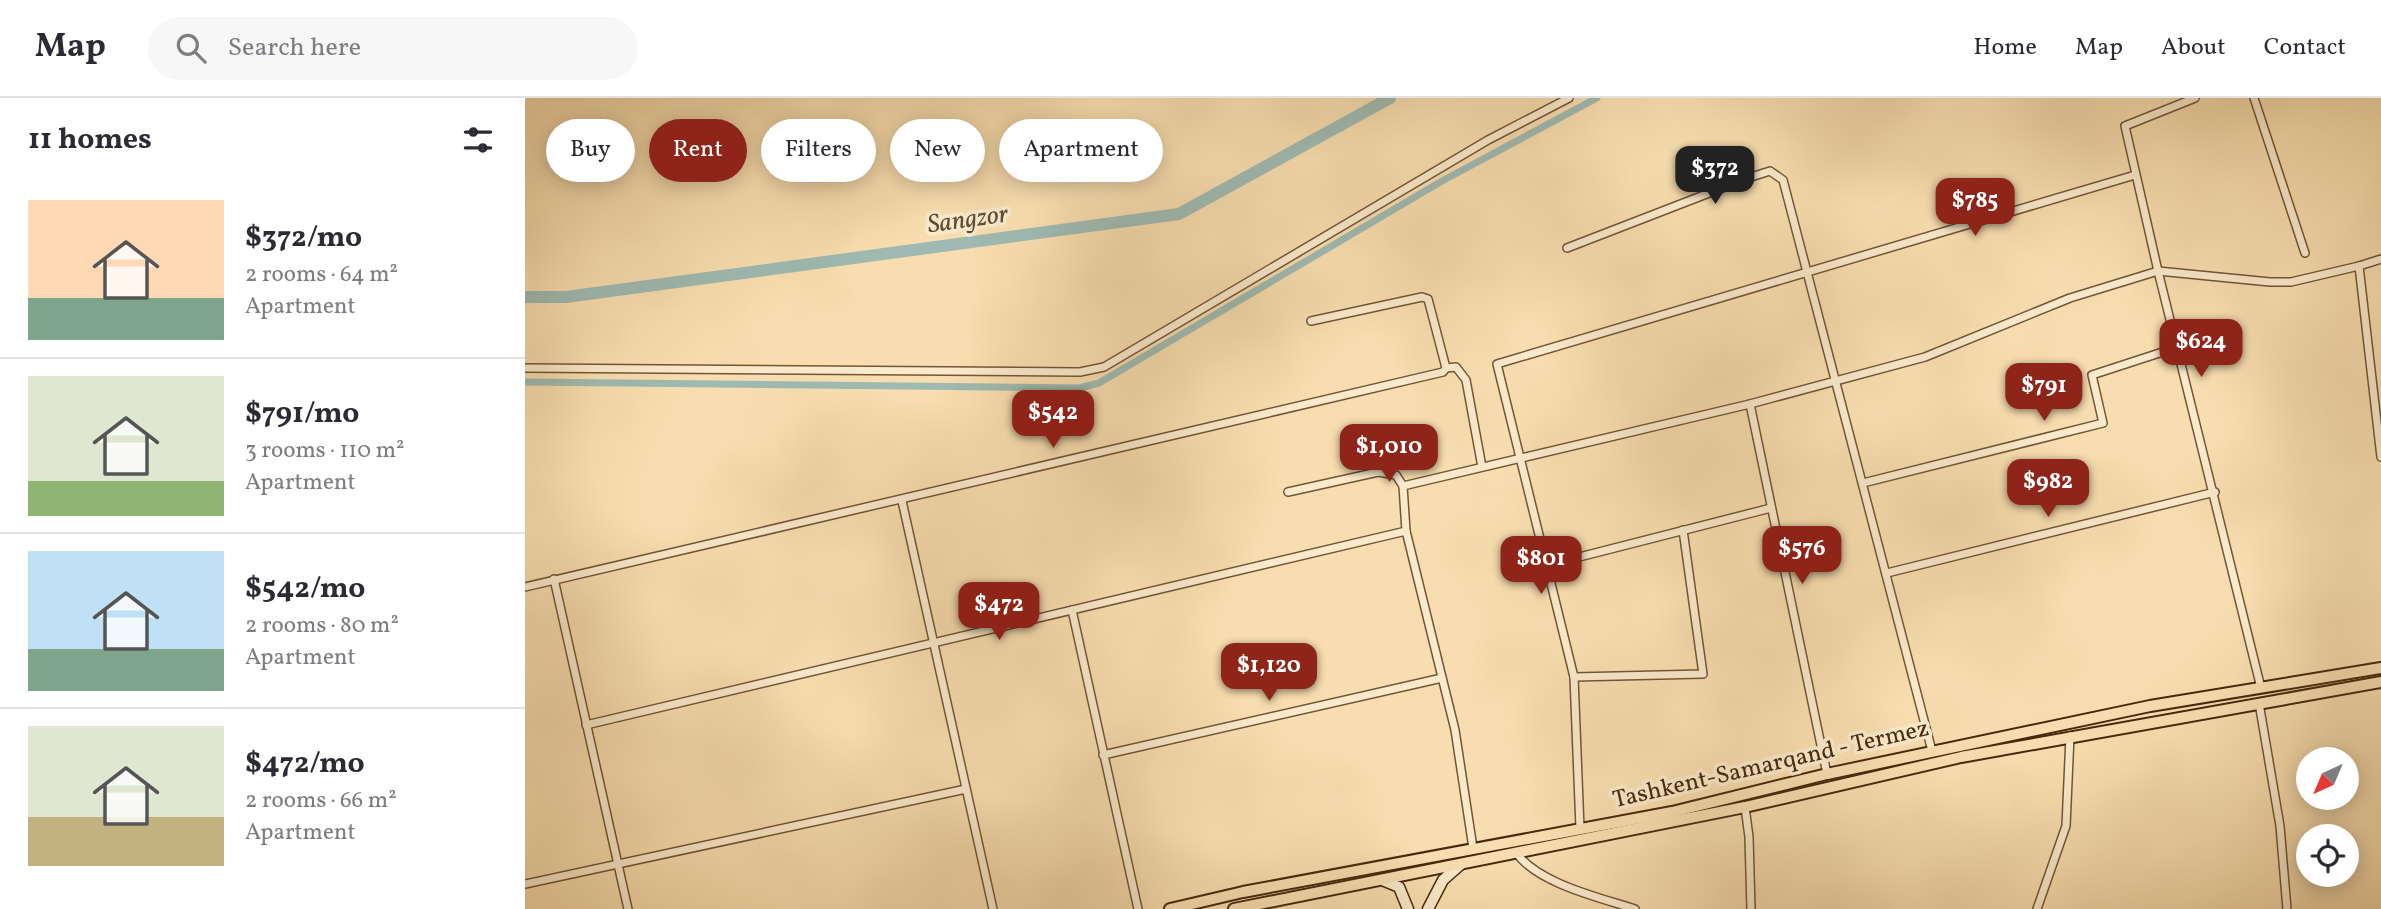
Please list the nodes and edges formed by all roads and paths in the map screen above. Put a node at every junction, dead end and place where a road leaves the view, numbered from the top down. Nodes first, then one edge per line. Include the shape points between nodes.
1 (1569, 98) edge
2 (2195, 98) edge
3 (2253, 98) edge
4 (2135, 175) junction
5 (1567, 248) dead end
6 (2305, 253) dead end
7 (2381, 259) edge
8 (2359, 267) junction
9 (2158, 271) junction
10 (1807, 275) junction
11 (1311, 321) dead end
12 (2381, 340) edge
13 (2370, 342) junction
14 (2178, 347) junction
15 (525, 368) edge
16 (1446, 368) junction
17 (1836, 382) junction
18 (1750, 404) junction
19 (2380, 442) edge
20 (2381, 457) edge
21 (1520, 459) junction
22 (1482, 467) junction
23 (1863, 483) junction
24 (1403, 486) junction
25 (1289, 492) dead end
26 (2215, 492) junction
27 (902, 501) junction
28 (1771, 508) junction
29 (1683, 530) junction
30 (1406, 531) junction
31 (1548, 565) junction
32 (1888, 573) junction
33 (554, 579) junction
34 (525, 587) edge
35 (1072, 610) junction
36 (935, 644) junction
37 (2381, 668) edge
38 (2354, 673) junction
39 (1574, 677) junction
40 (1442, 678) junction
41 (2381, 682) edge
42 (2350, 687) junction
43 (2261, 688) junction
44 (2259, 703) junction
45 (586, 725) junction
46 (2070, 736) junction
47 (1932, 751) junction
48 (1103, 755) junction
49 (1827, 774) junction
50 (966, 789) junction
51 (1745, 807) junction
52 (1580, 828) junction
53 (1516, 851) junction
54 (1476, 853) junction
55 (618, 863) junction
56 (1375, 880) junction
57 (525, 884) edge
58 (628, 909) edge
59 (993, 909) edge
60 (1138, 909) edge
61 (1171, 909) edge
62 (1234, 909) edge
63 (1408, 909) edge
64 (1428, 909) edge
65 (1635, 909) edge
66 (1751, 909) edge
67 (2037, 909) edge
68 (2287, 909) edge

1 - 15 street via 1488,140 1104,368 1080,372
2 - 4 street via 2125,126
3 - 6 street
4 - 9 street
4 - 10 street
5 - 10 street via 1770,172 1783,180
7 - 8 street
8 - 9 street via 2281,282
8 - 13 street
9 - 14 street
9 - 17 street via 2070,298 1925,357
10 - 17 street
10 - 21 street via 1497,364
11 - 16 street via 1422,296 1428,299
12 - 13 street
13 - 19 street
14 - 23 street via 2092,376 2103,424
14 - 26 street
16 - 22 street via 1456,367 1465,380
16 - 27 street
17 - 18 street
17 - 23 street
18 - 21 street
18 - 28 street
19 - 20 street
21 - 22 street
21 - 31 street
22 - 24 street
23 - 32 street
24 - 25 street via 1396,475 1378,472
24 - 30 street
26 - 32 street
26 - 43 street
27 - 33 street
27 - 36 street
28 - 29 street
28 - 49 street
29 - 31 street
29 - 39 street via 1703,674
30 - 35 street
30 - 40 street
31 - 39 street
32 - 47 street
33 - 34 street
33 - 45 street
35 - 36 street
35 - 48 street
36 - 45 street
36 - 50 street
37 - 38 highway, Tashkent-Samarqand - Termez
38 - 42 highway via 2358,680
38 - 43 highway, Tashkent-Samarqand - Termez
39 - 52 street
40 - 48 street
40 - 54 street
41 - 42 highway, Tashkent-Samarqand - Termez
42 - 44 highway, Tashkent-Samarqand - Termez
43 - 47 highway, Tashkent-Samarqand - Termez
44 - 46 highway, Tashkent-Samarqand - Termez
44 - 68 street via 2280,826
45 - 55 street
46 - 51 highway, Tashkent-Samarqand - Termez
46 - 67 street via 2066,826
47 - 49 highway, Tashkent-Samarqand - Termez
48 - 60 street
49 - 52 highway, Tashkent-Samarqand - Termez via 1671,812
50 - 55 street
50 - 59 street
51 - 53 highway, Tashkent-Samarqand - Termez
51 - 66 street
52 - 54 highway, Tashkent-Samarqand - Termez
53 - 54 highway, Tashkent-Samarqand - Termez
53 - 65 street via 1529,866 1555,880
54 - 56 highway, Tashkent-Samarqand - Termez
54 - 61 highway, Tashkent-Samarqand - Termez via 1243,892
54 - 64 main road via 1453,870
55 - 57 street
55 - 58 street
56 - 62 highway, Tashkent-Samarqand - Termez
56 - 63 main road via 1399,887

